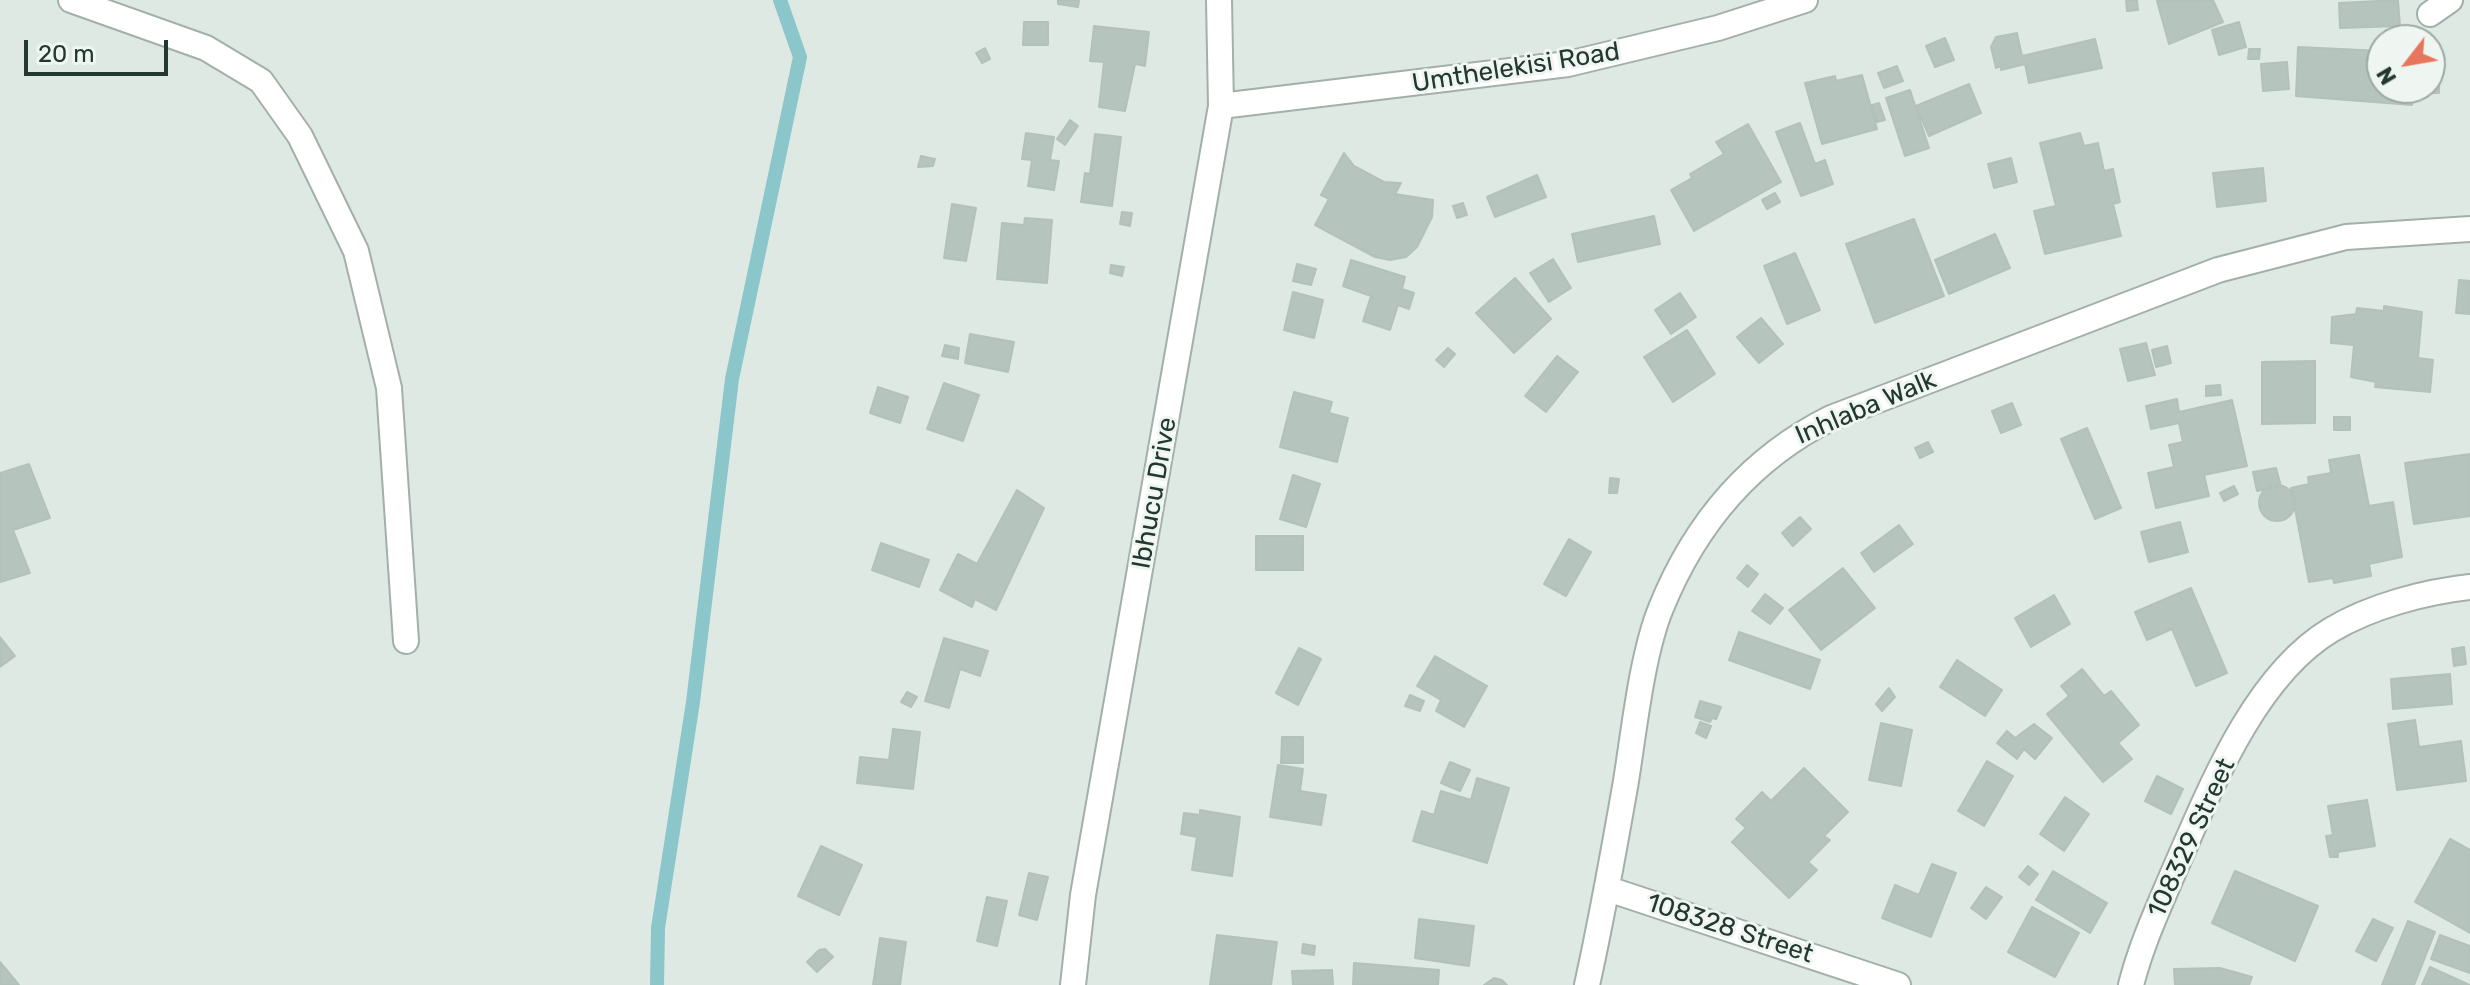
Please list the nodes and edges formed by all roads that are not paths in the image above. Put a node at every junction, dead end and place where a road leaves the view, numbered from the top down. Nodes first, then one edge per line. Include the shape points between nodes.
1 (71, 0) edge
2 (1219, 0) edge
3 (1805, 0) edge
4 (2450, 0) edge
5 (2430, 14) dead end
6 (1221, 106) junction
7 (2470, 229) edge
8 (2470, 587) edge
9 (406, 641) dead end
10 (1608, 889) junction
11 (1073, 985) edge
12 (1587, 985) edge
13 (1898, 985) edge
14 (2131, 985) edge

1 - 9 street via 206,48 261,81 300,136 356,251 389,388
2 - 6 street, Ibhucu Drive
3 - 6 street, Umthelekisi Road via 1718,28 1568,64
4 - 5 street
6 - 11 street, Ibhucu Drive via 1083,895
7 - 10 street, Inhlaba Walk via 2346,237 2218,270 1831,418 1774,451 1702,527 1660,610
8 - 14 street, 108329 Street via 2348,621 2309,648 2269,689 2211,784 2145,939
10 - 12 street, Inhlaba Walk
10 - 13 street, 108328 Street

